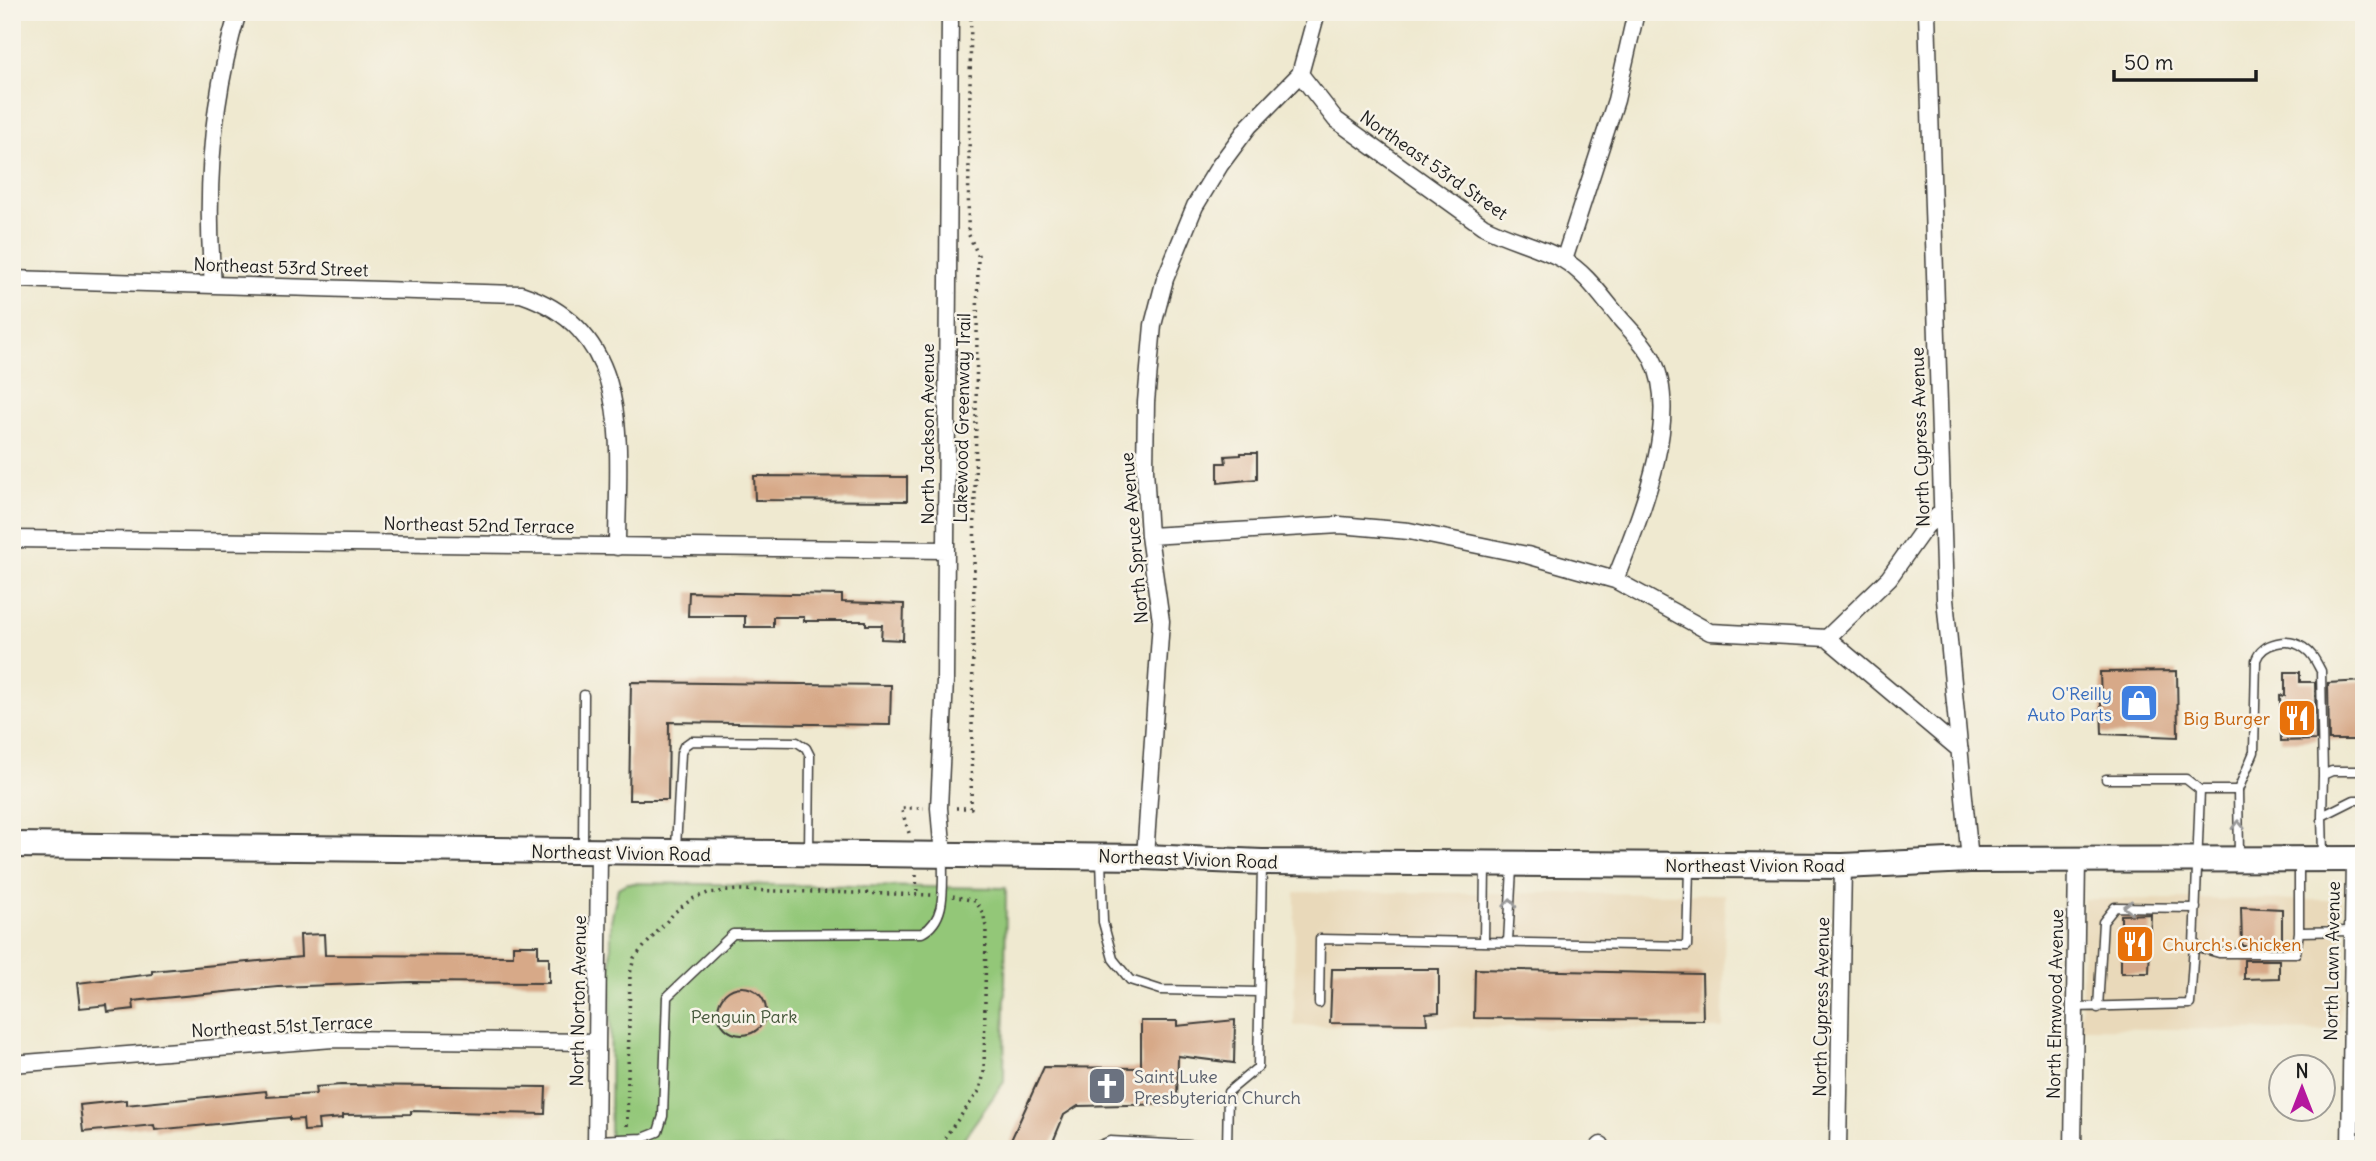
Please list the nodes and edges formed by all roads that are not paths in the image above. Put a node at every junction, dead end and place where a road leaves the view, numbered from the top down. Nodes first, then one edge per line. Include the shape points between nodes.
1 (238, 12) edge
2 (950, 12) edge
3 (1317, 12) edge
4 (1636, 12) edge
5 (1927, 12) edge
6 (1300, 74) junction
7 (1564, 260) junction
8 (12, 279) edge
9 (213, 284) junction
10 (1942, 512) junction
11 (1149, 536) junction
12 (12, 540) edge
13 (617, 547) junction
14 (946, 550) junction
15 (1615, 579) junction
16 (1827, 638) junction
17 (584, 695) dead end
18 (1960, 750) junction
19 (2364, 771) edge
20 (2323, 775) junction
21 (2106, 779) dead end
22 (2200, 790) junction
23 (2238, 790) junction
24 (2364, 800) edge
25 (2322, 816) junction
26 (12, 845) edge
27 (591, 853) junction
28 (675, 854) junction
29 (809, 855) junction
30 (943, 856) junction
31 (1101, 856) junction
32 (1145, 857) junction
33 (2311, 858) junction
34 (2359, 859) edge
35 (1970, 860) junction
36 (2077, 860) junction
37 (2199, 860) junction
38 (2239, 860) junction
39 (1262, 862) junction
40 (1485, 863) junction
41 (1513, 863) junction
42 (1689, 865) junction
43 (1843, 866) junction
44 (2196, 908) junction
45 (2352, 931) junction
46 (2299, 932) junction
47 (1484, 942) junction
48 (1508, 942) junction
49 (2194, 946) junction
50 (1259, 992) junction
51 (1319, 1003) dead end
52 (2075, 1007) junction
53 (2098, 1008) junction
54 (597, 1042) junction
55 (12, 1064) edge
56 (596, 1144) edge
57 (1227, 1148) edge
58 (1091, 1149) edge
59 (1838, 1149) edge
60 (2073, 1149) edge
61 (2350, 1149) edge

1 - 9 street via 225,59 211,152 208,198
2 - 14 street, North Jackson Avenue
3 - 6 street, North Spruce Avenue
4 - 7 street via 1616,100
5 - 10 street, North Cypress Avenue
6 - 7 street, Northeast 53rd Street via 1336,120 1483,226
6 - 11 street, North Spruce Avenue via 1248,126 1220,165 1195,206 1165,279 1153,326 1146,390
7 - 15 street, Northeast 53rd Street via 1588,279 1652,358 1661,391 1662,421 1650,482
8 - 9 street, Northeast 53rd Street
9 - 13 street, Northeast 53rd Street via 521,294 547,304 589,339 613,389
10 - 16 street via 1926,526 1889,578
10 - 18 street, North Cypress Avenue via 1945,599
11 - 15 street via 1340,525 1409,531 1477,543
11 - 32 street, North Spruce Avenue via 1161,621
12 - 13 street, Northeast 52nd Terrace
13 - 14 street, Northeast 52nd Terrace
14 - 30 street, North Jackson Avenue via 939,808
15 - 16 street via 1710,632
16 - 18 street
17 - 27 lane
18 - 35 street, North Cypress Avenue
19 - 20 lane
20 - 23 lane via 2321,671 2301,646 2285,642 2261,650 2256,660 2254,752
20 - 25 lane
21 - 22 lane via 2186,779
22 - 23 lane
22 - 37 lane
38 -> 23 lane
24 - 25 lane via 2354,800
25 - 33 lane
26 - 27 main road, Northeast Vivion Road
27 - 28 main road, Northeast Vivion Road
27 - 54 street, North Norton Avenue
28 - 29 main road, Northeast Vivion Road
28 - 29 lane via 681,754 691,741 797,742 806,748 810,756
29 - 30 main road, Northeast Vivion Road
30 - 31 main road, Northeast Vivion Road
30 - 56 lane via 941,911 934,926 922,933 733,934 667,998 663,1115 658,1132
31 - 32 main road, Northeast Vivion Road
31 - 50 lane via 1103,922 1113,959 1130,981 1161,990
32 - 39 main road, Northeast Vivion Road
33 - 34 main road, Northeast Vivion Road
33 - 38 main road, Northeast Vivion Road
33 - 46 lane
34 - 45 street, North Lawn Avenue
35 - 36 main road, Northeast Vivion Road
35 - 43 main road, Northeast Vivion Road
36 - 37 main road, Northeast Vivion Road
36 - 52 street, North Elmwood Avenue
37 - 38 main road, Northeast Vivion Road
37 - 44 lane
39 - 40 main road, Northeast Vivion Road
39 - 50 lane
40 - 41 main road, Northeast Vivion Road
40 - 47 lane
41 - 42 main road, Northeast Vivion Road
48 -> 41 lane
42 - 43 main road, Northeast Vivion Road
42 - 48 lane via 1687,946
43 - 59 street, North Cypress Avenue
44 - 49 lane
44 -> 53 lane via 2115,907 2103,922
45 - 46 lane
45 - 61 street, North Lawn Avenue
46 - 49 lane via 2296,953 2219,953
47 - 48 lane
47 - 51 lane via 1320,939
49 - 53 lane via 2190,1004
50 - 57 lane via 1258,1068 1228,1092
52 - 53 lane
52 - 60 street, North Elmwood Avenue
54 - 55 street, Northeast 51st Terrace via 333,1039
54 - 56 street, North Norton Avenue
57 - 58 lane via 1110,1141

